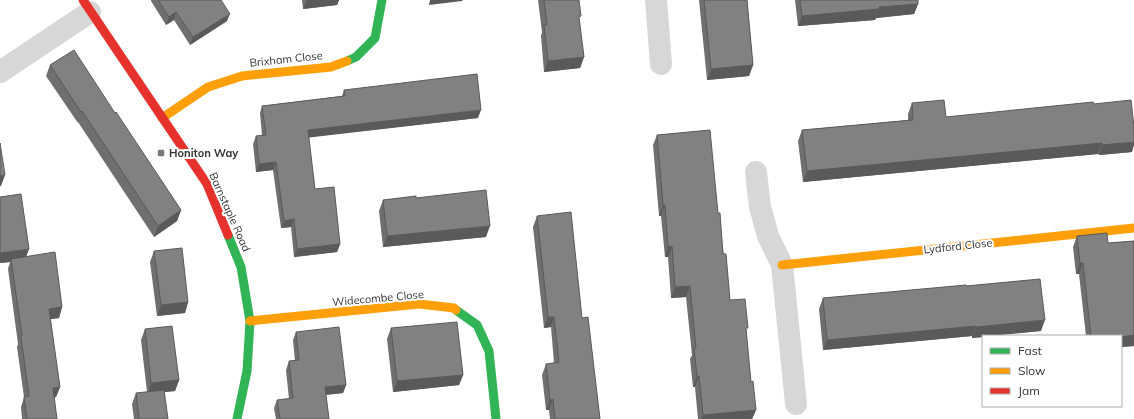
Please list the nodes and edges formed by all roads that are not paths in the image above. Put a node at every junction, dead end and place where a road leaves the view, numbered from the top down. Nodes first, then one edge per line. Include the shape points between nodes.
1 (382, 0) edge
2 (656, 0) edge
3 (87, 6) edge
4 (661, 64) dead end
5 (0, 72) edge
6 (162, 118) junction
7 (756, 172) dead end
8 (1134, 228) edge
9 (782, 265) junction
10 (250, 321) junction
11 (796, 404) dead end
12 (237, 419) edge
13 (496, 419) edge

1 - 6 street, Brixham Close via 375,38 356,57 331,66 242,76 208,87
2 - 4 street
3 - 5 street
3 - 6 street, Barnstaple Road
6 - 10 street, Barnstaple Road via 207,184 241,267
7 - 9 street via 760,207 768,236
8 - 9 street, Lydford Close
9 - 11 street
10 - 12 street, Barnstaple Road via 247,371
10 - 13 street, Widecombe Close via 419,304 454,308 477,325 489,351

